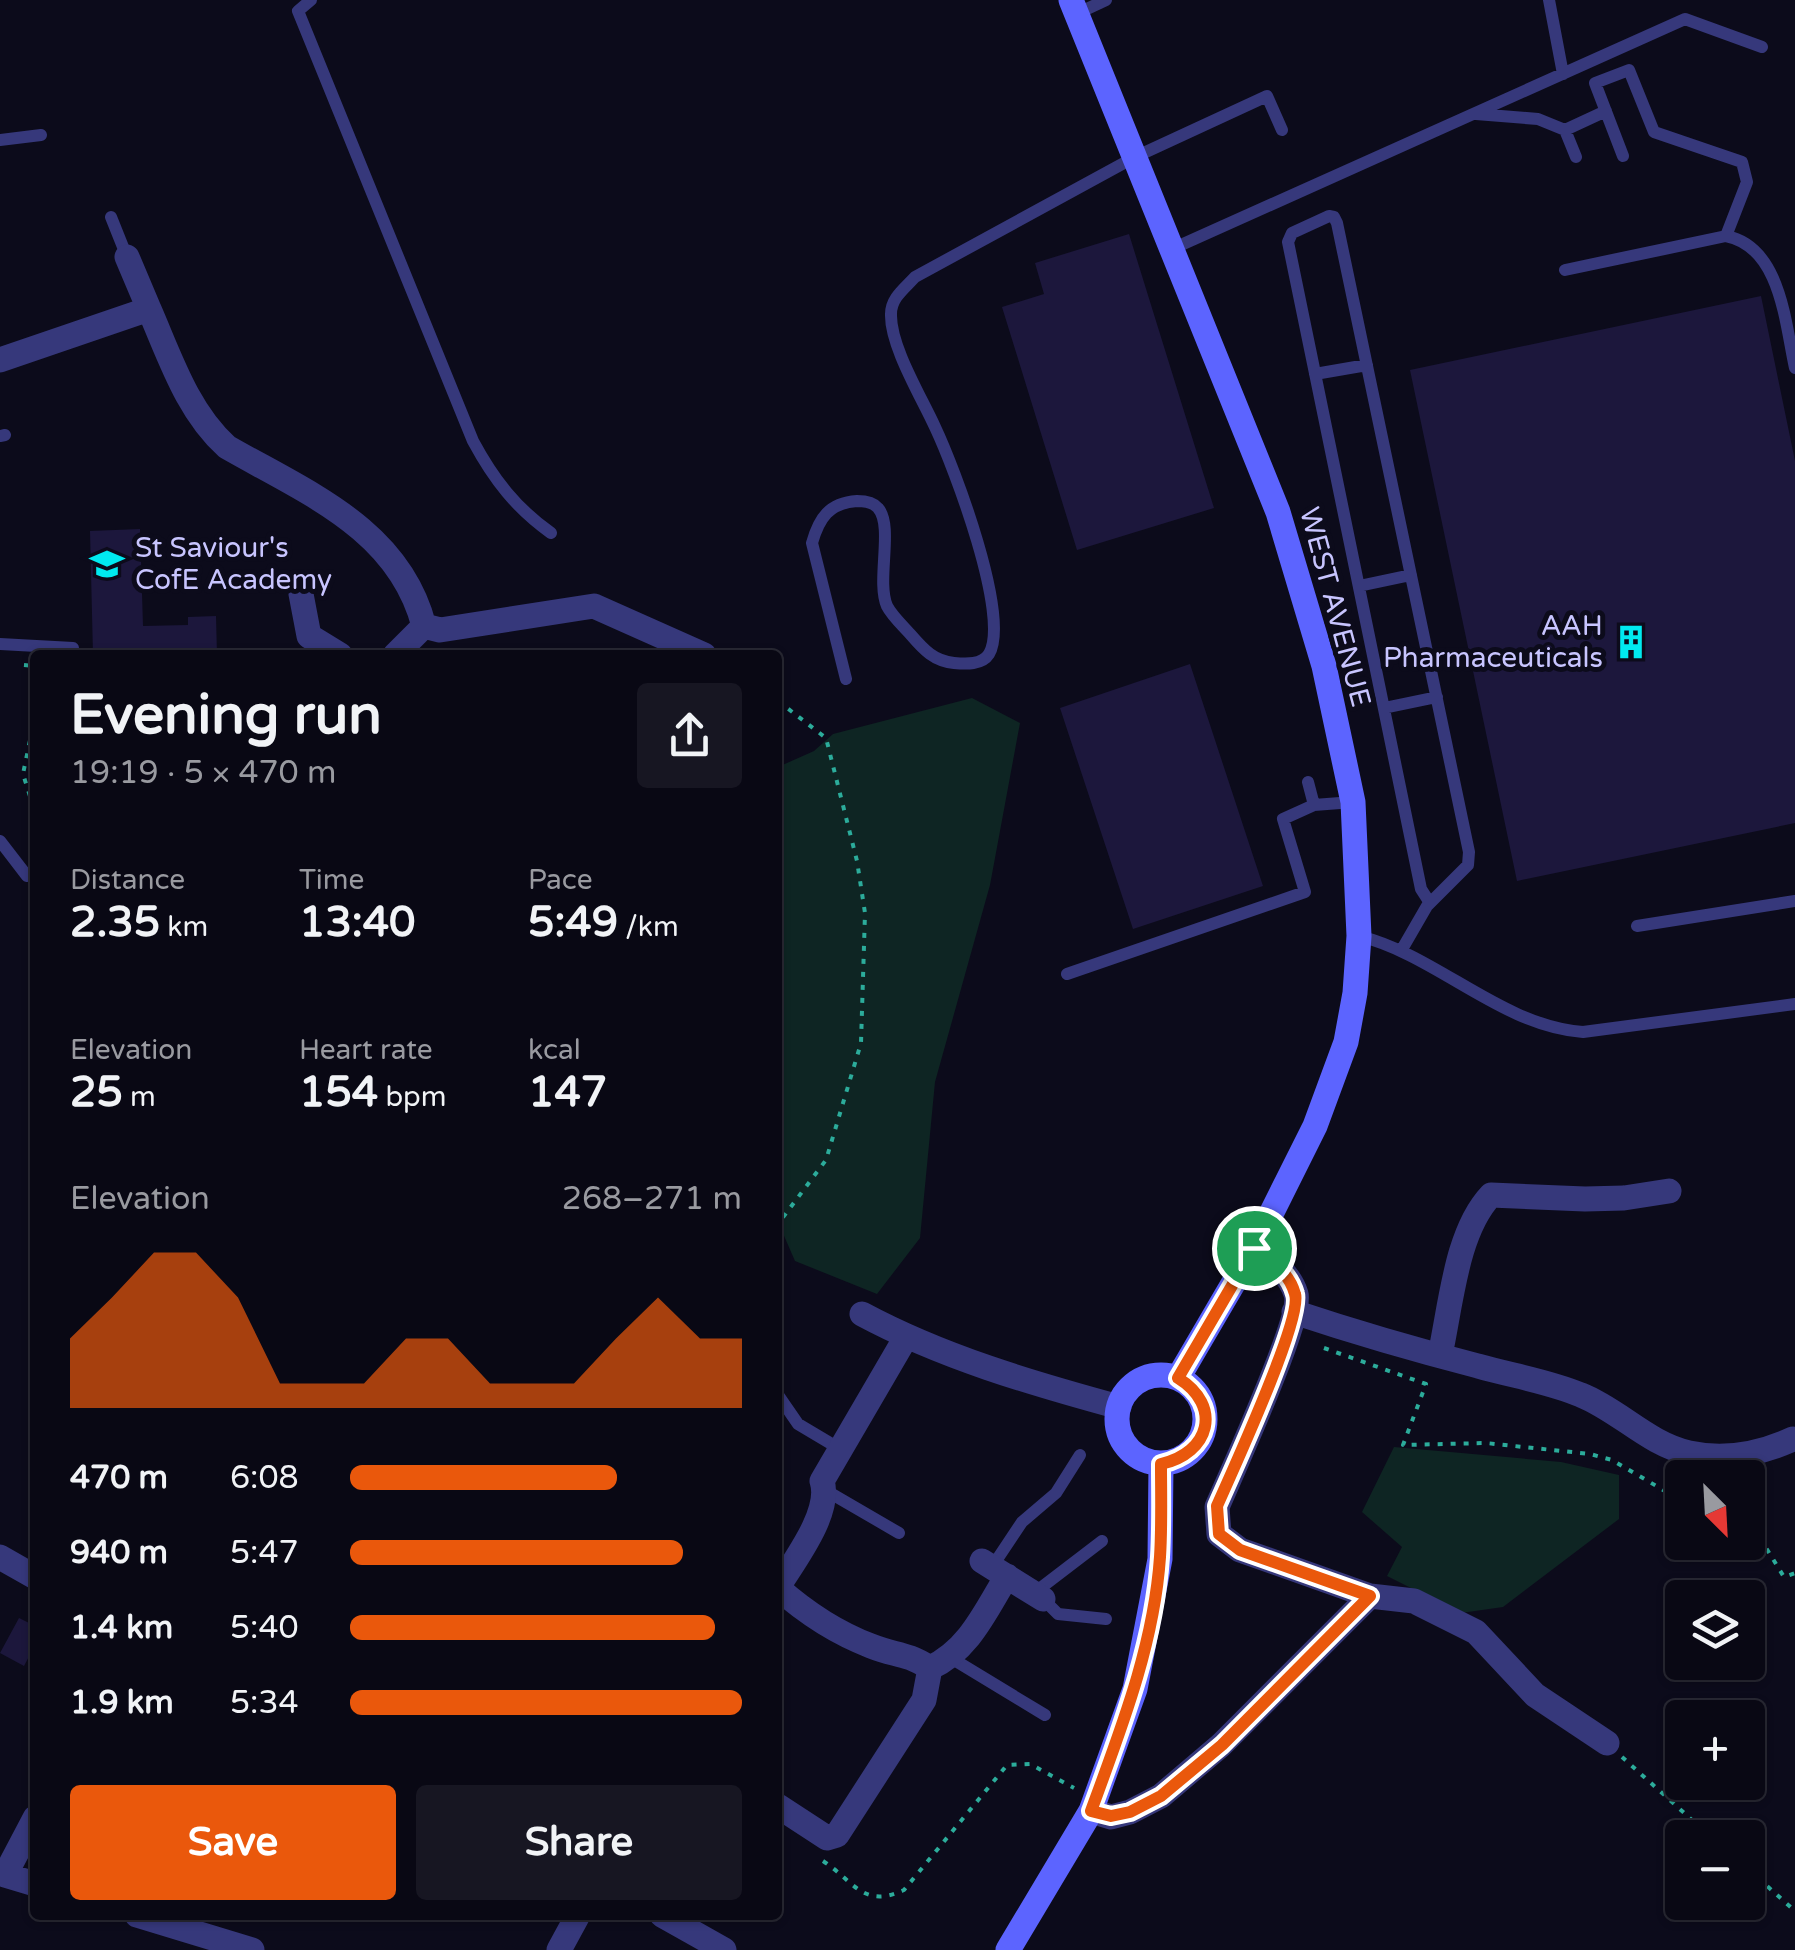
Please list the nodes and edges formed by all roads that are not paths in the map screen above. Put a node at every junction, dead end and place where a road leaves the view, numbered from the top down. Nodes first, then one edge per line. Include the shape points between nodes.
1 (311, 0) edge
2 (1106, 0) edge
3 (1549, 0) edge
4 (1074, 7) edge
5 (1762, 46) dead end
6 (1563, 74) junction
7 (1606, 111) junction
8 (1473, 114) junction
9 (1282, 130) dead end
10 (1565, 130) junction
11 (40, 134) dead end
12 (0, 140) edge
13 (1135, 156) junction
14 (1624, 156) dead end
15 (1576, 157) dead end
16 (110, 217) dead end
17 (1726, 236) junction
18 (1172, 249) junction
19 (127, 257) joint
20 (1565, 270) dead end
21 (149, 309) junction
22 (0, 360) edge
23 (1367, 364) junction
24 (1795, 368) edge
25 (1316, 374) junction
26 (552, 533) dead end
27 (1411, 576) junction
28 (1359, 586) junction
29 (301, 594) dead end
30 (424, 626) junction
31 (0, 644) edge
32 (72, 648) dead end
33 (332, 650) edge
34 (399, 650) edge
35 (686, 650) edge
36 (846, 679) dead end
37 (1437, 697) junction
38 (1384, 708) junction
39 (1308, 782) dead end
40 (1352, 802) junction
41 (1314, 805) junction
42 (0, 841) edge
43 (27, 876) dead end
44 (1795, 901) edge
45 (1430, 903) junction
46 (1637, 926) dead end
47 (1359, 936) junction
48 (1400, 951) junction
49 (1067, 974) dead end
50 (1795, 1004) edge
51 (1669, 1191) dead end
52 (1254, 1248) junction
53 (1294, 1312) junction
54 (862, 1314) dead end
55 (906, 1338) junction
56 (1440, 1355) junction
57 (1178, 1378) junction
58 (782, 1401) edge
59 (1119, 1407) junction
60 (1793, 1439) edge
61 (840, 1449) junction
62 (1080, 1456) dead end
63 (1161, 1464) junction
64 (826, 1490) junction
65 (899, 1532) dead end
66 (1102, 1541) dead end
67 (0, 1557) edge
68 (994, 1568) junction
69 (30, 1573) edge
70 (782, 1581) edge
71 (782, 1592) edge
72 (1038, 1596) junction
73 (1370, 1596) junction
74 (1106, 1619) dead end
75 (940, 1663) junction
76 (1044, 1714) dead end
77 (1607, 1744) road end
78 (1093, 1805) junction
79 (782, 1809) edge
80 (30, 1827) edge
81 (30, 1882) edge
82 (145, 1920) edge
83 (575, 1920) edge
84 (671, 1920) edge
85 (176, 1939) edge
86 (252, 1950) edge
87 (559, 1950) edge
88 (724, 1950) edge
89 (1008, 1950) edge

1 - 26 lane via 298,10 474,442 501,488
2 - 4 lane
3 - 6 lane
4 - 13 street, WEST AVENUE
5 - 6 lane via 1685,19
6 - 8 lane
7 - 10 lane
7 - 14 lane
7 - 17 lane via 1595,83 1628,70 1654,132 1742,162 1747,182
8 - 10 lane via 1538,119
8 - 18 lane
9 - 13 lane via 1267,96
10 - 15 lane
11 - 12 lane
13 - 18 street, WEST AVENUE
13 - 36 lane via 915,278 893,300 897,344 948,453 990,586 994,641 980,662 944,662 927,654 887,605 878,508 866,501 836,504 816,526 812,543
16 - 19 lane
17 - 20 lane
17 - 24 lane via 1741,238 1766,264
18 - 40 street, WEST AVENUE via 1278,512 1324,666
19 - 21 street
21 - 22 street
21 - 30 street via 211,433 344,514 390,555 417,598
23 - 25 lane
23 - 25 lane via 1337,223 1329,216 1288,237
23 - 27 lane
25 - 28 lane
27 - 28 lane
27 - 37 lane
28 - 38 lane
29 - 33 street via 309,636
30 - 34 street
30 - 35 street via 440,630 594,606
31 - 32 lane
37 - 38 lane
37 - 45 lane via 1469,852 1468,864
38 - 45 lane
39 - 41 lane
40 - 41 lane
40 - 47 street, WEST AVENUE
41 - 49 lane via 1283,819 1305,892
42 - 43 lane
44 - 46 lane
45 - 48 lane
47 - 48 lane
47 - 52 street, WEST AVENUE via 1346,1042 1316,1126
48 - 50 lane via 1566,1031
51 - 56 street via 1585,1200 1491,1195 1476,1211 1466,1239
52 - 53 street via 1287,1274 1298,1298
52 - 57 street, WEST AVENUE
53 - 56 street
53 - 73 street via 1217,1506 1219,1534 1240,1550
54 - 55 street
55 - 59 street
55 - 61 street
56 - 60 street via 1586,1396 1690,1454 1761,1453
57 - 59 street via 1156,1376 1135,1384
57 - 63 street via 1204,1405 1205,1428 1196,1447
58 - 61 lane via 798,1424
59 - 63 street via 1118,1430 1130,1450
61 - 64 street via 822,1480
62 - 68 lane via 1056,1493 1022,1522
63 - 78 street via 1160,1559 1150,1621 1135,1689
64 - 65 lane
64 - 70 street via 815,1526
66 - 72 lane
67 - 69 street
68 - 72 street
68 - 75 street via 969,1638
71 - 75 street via 804,1612 872,1647
72 - 74 lane via 1058,1614
73 - 77 street via 1414,1601 1476,1632 1534,1695
73 - 78 street via 1222,1745 1161,1796 1111,1816
75 - 76 lane
75 - 79 street via 924,1700 837,1835 827,1838
78 - 89 street
80 - 81 street via 5,1874
82 - 85 street
83 - 87 street
84 - 88 street
85 - 86 street

